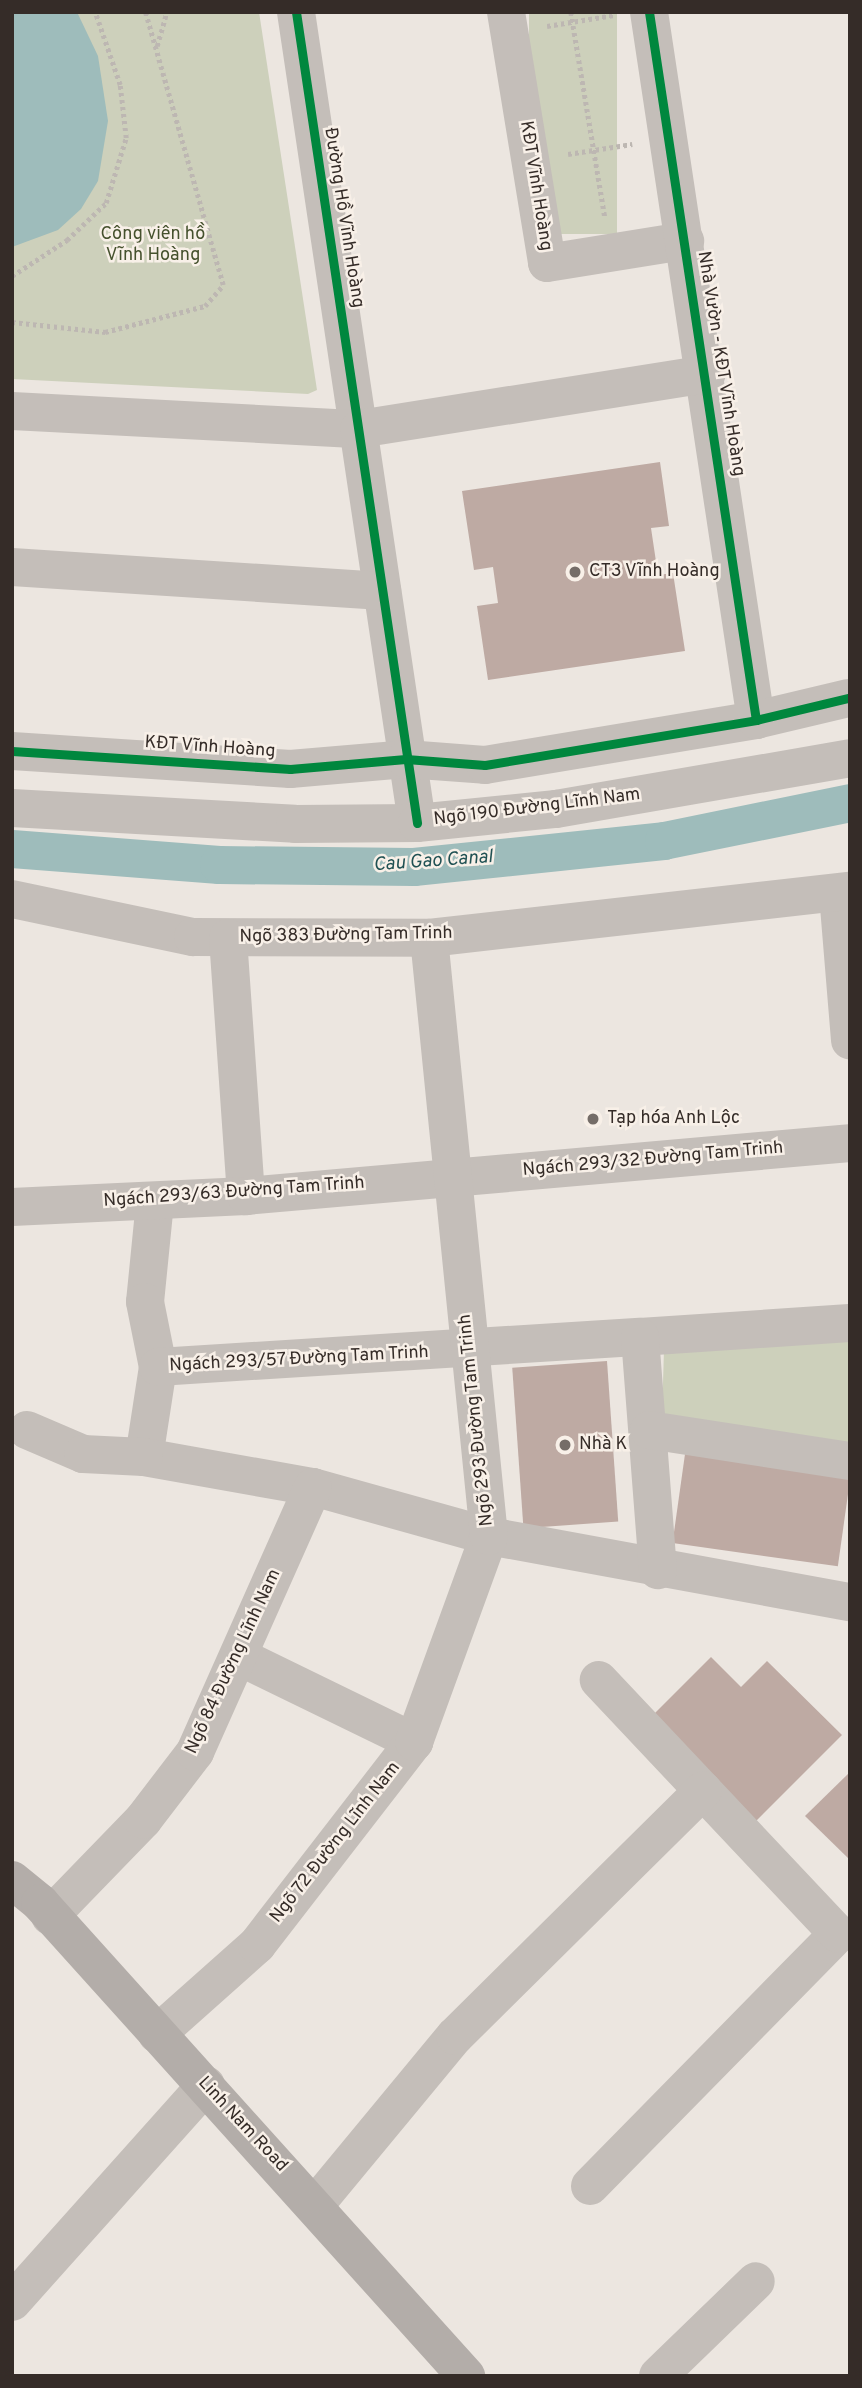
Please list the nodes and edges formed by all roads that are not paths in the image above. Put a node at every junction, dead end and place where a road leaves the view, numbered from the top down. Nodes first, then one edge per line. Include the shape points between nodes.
1 (296, 12) edge
2 (637, 13) edge
3 (522, 20) edge
4 (685, 241) junction
5 (707, 374) junction
6 (12, 411) edge
7 (359, 429) junction
8 (12, 567) edge
9 (383, 590) junction
10 (848, 698) edge
11 (756, 720) junction
12 (12, 751) edge
13 (850, 758) edge
14 (406, 759) junction
15 (12, 808) edge
16 (417, 823) junction
17 (844, 892) edge
18 (12, 899) edge
19 (228, 938) junction
20 (429, 938) junction
21 (850, 1041) edge
22 (850, 1143) edge
23 (455, 1176) junction
24 (246, 1196) junction
25 (155, 1202) junction
26 (12, 1207) edge
27 (850, 1323) edge
28 (640, 1337) junction
29 (469, 1350) junction
30 (158, 1367) junction
31 (27, 1430) dead end
32 (649, 1430) junction
33 (144, 1457) junction
34 (850, 1461) edge
35 (313, 1488) junction
36 (489, 1536) junction
37 (658, 1570) junction
38 (850, 1602) edge
39 (240, 1657) junction
40 (599, 1680) dead end
41 (414, 1742) junction
42 (703, 1791) junction
43 (12, 1880) edge
44 (50, 1916) junction
45 (157, 2034) junction
46 (206, 2085) junction
47 (590, 2186) dead end
48 (315, 2205) junction
49 (757, 2281) dead end
50 (12, 2302) edge
51 (466, 2376) edge
52 (658, 2376) edge

1 - 7 street, Đường Hồ Vĩnh Hoàng
2 - 4 street, Nhà Vườn - KĐT Vĩnh Hoàng
3 - 4 street, KĐT Vĩnh Hoàng via 547,263
4 - 5 street, Nhà Vườn - KĐT Vĩnh Hoàng
5 - 7 street
5 - 11 street, Nhà Vườn - KĐT Vĩnh Hoàng
6 - 7 street
7 - 9 street
8 - 9 street
9 - 14 street
10 - 11 street, KĐT Vĩnh Hoàng
11 - 14 street, KĐT Vĩnh Hoàng via 485,765
12 - 14 street, KĐT Vĩnh Hoàng via 290,769
13 - 16 street, Ngõ 190 Đường Lĩnh Nam via 556,809
14 - 16 street
15 - 16 street, Ngõ 190 Đường Lĩnh Nam via 295,824
17 - 20 street, Ngõ 383 Đường Tam Trinh
17 - 21 street
18 - 19 street, Ngõ 383 Đường Tam Trinh via 193,937
19 - 20 street, Ngõ 383 Đường Tam Trinh
19 - 24 street
20 - 23 street, Ngõ 293 Đường Tam Trinh
22 - 23 street, Ngách 293/32 Đường Tam Trinh
23 - 24 street, Ngách 293/63 Đường Tam Trinh
23 - 29 street, Ngõ 293 Đường Tam Trinh
24 - 25 street, Ngách 293/63 Đường Tam Trinh
25 - 26 street, Ngách 293/63 Đường Tam Trinh
25 - 30 street via 145,1302
27 - 28 street, Ngách 293/57 Đường Tam Trinh
28 - 29 street, Ngách 293/57 Đường Tam Trinh
28 - 32 street
29 - 30 street, Ngách 293/57 Đường Tam Trinh
29 - 36 street, Ngõ 293 Đường Tam Trinh
30 - 33 street
31 - 33 street via 83,1454
32 - 34 street
32 - 37 street
33 - 35 street
35 - 36 street
35 - 39 street, Ngõ 84 Đường Lĩnh Nam
36 - 37 street, Ngõ 293 Đường Tam Trinh
36 - 41 street, Ngõ 72 Đường Lĩnh Nam
37 - 38 street, Ngõ 293 Đường Tam Trinh
39 - 41 street
39 - 44 street, Ngõ 84 Đường Lĩnh Nam via 195,1752 144,1820
40 - 42 street
41 - 45 street, Ngõ 72 Đường Lĩnh Nam via 257,1945
42 - 47 street via 838,1934
42 - 48 street via 455,2036
43 - 44 main road, Linh Nam Road
44 - 45 main road, Linh Nam Road
45 - 46 main road, Linh Nam Road
46 - 48 main road, Linh Nam Road
46 - 50 street
48 - 51 main road, Linh Nam Road
49 - 52 street

